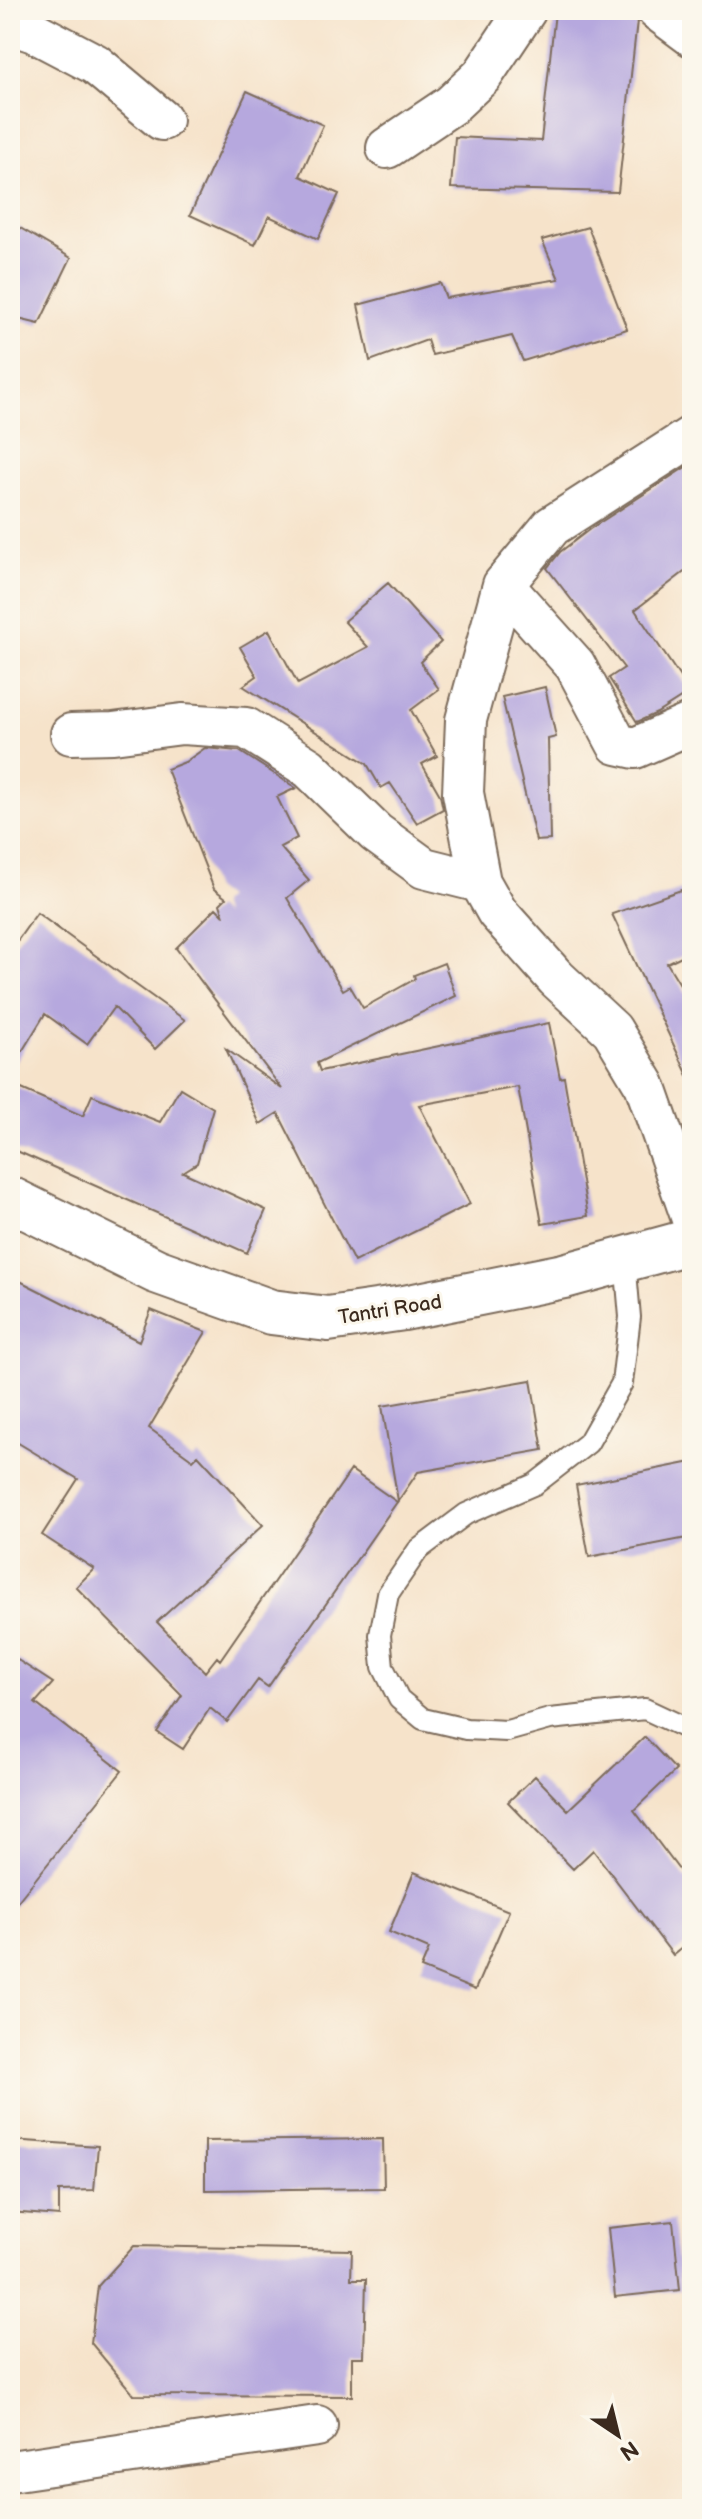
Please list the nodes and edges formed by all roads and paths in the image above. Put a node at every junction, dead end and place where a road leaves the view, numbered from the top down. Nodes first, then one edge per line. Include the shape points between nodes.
1 (526, 10) edge
2 (657, 10) edge
3 (10, 24) edge
4 (692, 36) edge
5 (162, 120) dead end
6 (387, 148) dead end
7 (692, 436) edge
8 (503, 585) junction
9 (692, 723) edge
10 (71, 734) dead end
11 (480, 882) junction
12 (10, 1199) edge
13 (692, 1219) edge
14 (692, 1241) edge
15 (625, 1260) junction
16 (692, 1731) edge
17 (317, 2426) dead end
18 (10, 2471) edge

1 - 6 street via 482,76 451,105
2 - 4 street
3 - 5 street via 95,64
7 - 8 street via 552,526
8 - 9 street via 575,665 617,744 635,748
8 - 11 street via 466,720 463,793
10 - 11 street via 182,724 246,728 309,768 376,833 424,868
11 - 13 street via 497,912 612,1030 645,1085
12 - 15 street, Tantri Road via 156,1271 271,1312 328,1319 506,1288
14 - 15 street, Tantri Road
15 - 16 lane via 630,1317 622,1383 588,1443 535,1484 466,1514 418,1550 388,1594 380,1635 383,1667 399,1699 423,1719 466,1729 507,1731 550,1719 645,1709
17 - 18 street

